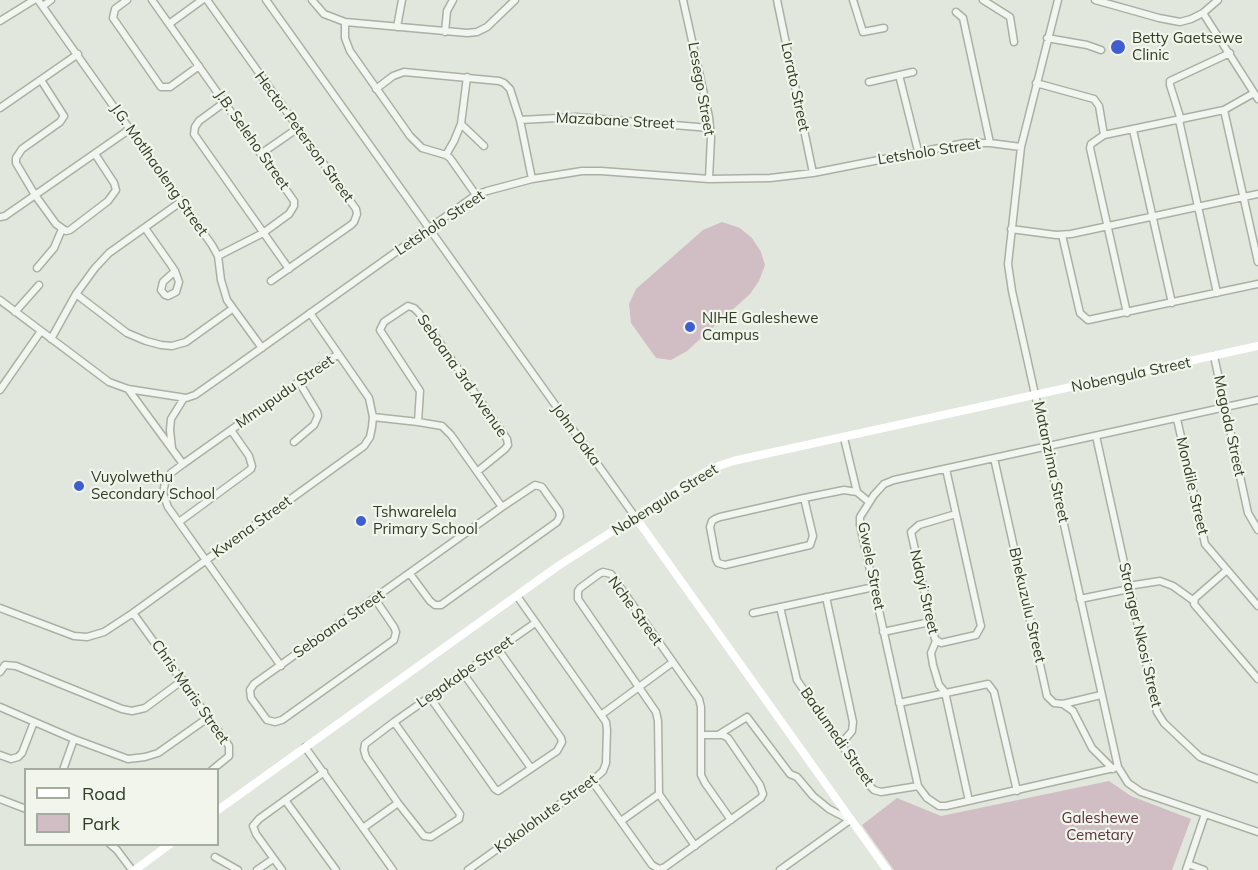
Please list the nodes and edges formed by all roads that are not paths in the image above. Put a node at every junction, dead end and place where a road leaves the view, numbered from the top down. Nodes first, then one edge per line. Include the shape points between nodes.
1 (36, 0) edge
2 (51, 0) edge
3 (127, 0) edge
4 (152, 0) edge
5 (205, 0) edge
6 (266, 0) edge
7 (312, 0) edge
8 (402, 0) edge
9 (453, 0) edge
10 (515, 0) edge
11 (683, 0) edge
12 (777, 0) edge
13 (854, 0) edge
14 (983, 0) edge
15 (1058, 0) edge
16 (1095, 0) edge
17 (1218, 0) edge
18 (43, 6) junction
19 (956, 12) dead end
20 (1203, 12) junction
21 (1, 19) edge
22 (345, 22) junction
23 (169, 24) junction
24 (397, 27) junction
25 (884, 28) dead end
26 (445, 32) junction
27 (1047, 38) junction
28 (1014, 42) dead end
29 (1101, 50) dead end
30 (1230, 53) junction
31 (78, 54) junction
32 (199, 66) junction
33 (913, 72) dead end
34 (899, 75) junction
35 (466, 77) junction
36 (41, 80) junction
37 (869, 82) dead end
38 (1036, 83) junction
39 (376, 89) junction
40 (1256, 96) edge
41 (225, 102) junction
42 (0, 108) edge
43 (1224, 110) junction
44 (520, 120) junction
45 (1180, 120) junction
46 (461, 124) junction
47 (298, 128) junction
48 (710, 128) junction
49 (130, 129) junction
50 (1133, 130) junction
51 (1104, 135) junction
52 (990, 143) junction
53 (484, 146) dead end
54 (1021, 147) junction
55 (918, 151) junction
56 (261, 153) junction
57 (94, 154) junction
58 (446, 155) junction
59 (813, 173) junction
60 (709, 179) junction
61 (532, 180) junction
62 (1258, 194) edge
63 (35, 195) junction
64 (476, 195) junction
65 (1243, 196) junction
66 (182, 201) junction
67 (1198, 207) junction
68 (0, 217) edge
69 (1153, 218) junction
70 (1109, 226) junction
71 (145, 228) junction
72 (429, 228) junction
73 (62, 229) junction
74 (1011, 229) junction
75 (263, 232) junction
76 (1062, 235) junction
77 (218, 256) junction
78 (1258, 262) edge
79 (37, 267) dead end
80 (289, 269) junction
81 (174, 272) dead end
82 (271, 281) dead end
83 (1258, 284) edge
84 (39, 285) dead end
85 (1217, 293) junction
86 (76, 294) junction
87 (0, 300) edge
88 (1172, 303) junction
89 (232, 309) junction
90 (15, 312) junction
91 (310, 313) junction
92 (1127, 313) junction
93 (40, 331) junction
94 (51, 339) junction
95 (1258, 346) edge
96 (262, 348) junction
97 (338, 354) junction
98 (1214, 356) junction
99 (299, 382) junction
100 (128, 389) junction
101 (0, 390) edge
102 (1036, 396) junction
103 (184, 398) junction
104 (1258, 400) edge
105 (1225, 407) junction
106 (373, 417) junction
107 (1177, 419) junction
108 (418, 422) junction
109 (231, 430) junction
110 (1096, 436) junction
111 (844, 438) junction
112 (294, 442) dead end
113 (1048, 446) junction
114 (173, 450) junction
115 (994, 458) junction
116 (183, 464) junction
117 (946, 469) junction
118 (478, 471) junction
119 (857, 492) junction
120 (804, 498) junction
121 (869, 502) junction
122 (502, 507) junction
123 (956, 514) junction
124 (636, 518) junction
125 (179, 522) junction
126 (1258, 530) edge
127 (206, 560) junction
128 (1227, 570) junction
129 (410, 574) junction
130 (874, 587) junction
131 (1128, 587) junction
132 (517, 596) junction
133 (826, 597) junction
134 (375, 599) junction
135 (1080, 599) junction
136 (1194, 601) junction
137 (1258, 606) edge
138 (780, 607) junction
139 (0, 608) edge
140 (133, 613) junction
141 (753, 613) dead end
142 (930, 622) junction
143 (535, 623) junction
144 (883, 632) junction
145 (936, 641) junction
146 (498, 649) junction
147 (673, 662) junction
148 (281, 666) junction
149 (0, 672) edge
150 (463, 673) junction
151 (1258, 679) edge
152 (183, 680) junction
153 (639, 687) junction
154 (945, 692) junction
155 (1101, 695) junction
156 (429, 696) junction
157 (899, 703) junction
158 (1063, 705) junction
159 (0, 707) edge
160 (601, 715) junction
161 (209, 717) junction
162 (34, 722) junction
163 (394, 722) junction
164 (701, 735) junction
165 (718, 735) junction
166 (74, 739) junction
167 (841, 744) junction
168 (305, 747) junction
169 (0, 755) edge
170 (64, 768) edge
171 (214, 768) edge
172 (531, 768) junction
173 (1115, 768) junction
174 (324, 772) junction
175 (1258, 779) edge
176 (592, 781) junction
177 (918, 786) junction
178 (1017, 791) junction
179 (659, 794) junction
180 (0, 799) edge
181 (285, 800) junction
182 (969, 801) junction
183 (398, 803) junction
184 (24, 808) edge
185 (219, 809) edge
186 (1205, 814) junction
187 (731, 820) junction
188 (850, 820) junction
189 (621, 821) junction
190 (363, 828) junction
191 (1258, 832) edge
192 (112, 846) edge
193 (167, 846) edge
194 (695, 846) junction
195 (215, 857) dead end
196 (273, 859) junction
197 (1187, 867) edge
198 (784, 869) edge
199 (133, 870) edge
200 (238, 870) edge
201 (257, 870) edge
202 (282, 870) edge
203 (336, 870) edge
204 (393, 870) edge
205 (468, 870) edge
206 (887, 870) edge
207 (1204, 870) edge

1 - 18 street, J.G. Motlhaoleng Street
1 - 21 street
2 - 18 street
3 - 32 street via 115,9 113,18 156,83 165,89
4 - 23 street, J.B. Seleho Street
5 - 23 street
5 - 47 street, Hector Peterson Street
6 - 72 street, John Daka
7 - 22 street via 324,14
8 - 24 street
9 - 26 street via 447,11
10 - 26 street via 496,20 477,32
11 - 48 street, Lesego Street
12 - 59 street, Lorato Street
13 - 25 street via 863,32
14 - 28 street via 1010,17
15 - 27 street, Matanzima Street
16 - 20 street via 1180,22
17 - 20 street
18 - 31 street, J.G. Motlhaoleng Street
19 - 52 street via 963,18
20 - 30 street
22 - 24 street
22 - 39 street via 350,51
23 - 32 street, J.B. Seleho Street
24 - 26 street
27 - 29 street
27 - 38 street, Matanzima Street
30 - 40 street
30 - 45 street via 1170,81
31 - 36 street
31 - 49 street, J.G. Motlhaoleng Street
32 - 41 street, J.B. Seleho Street
33 - 34 street
34 - 37 street
34 - 55 street
35 - 39 street via 400,72
35 - 44 street via 499,81 507,86
35 - 46 street
36 - 42 street
36 - 63 street via 64,116 16,158
38 - 51 street via 1094,99
38 - 54 street, Matanzima Street
39 - 58 street via 417,144
40 - 43 street
41 - 56 street, J.B. Seleho Street
41 - 75 street via 199,121 194,134
43 - 45 street
43 - 65 street
44 - 48 street, Mazabane Street via 568,117
44 - 61 street
45 - 50 street
45 - 67 street
46 - 53 street
46 - 58 street
47 - 56 street
47 - 80 street, Hector Peterson Street via 357,214 351,225
48 - 60 street, Lesego Street
49 - 57 street
49 - 66 street, J.G. Motlhaoleng Street
50 - 51 street
50 - 69 street
51 - 70 street via 1090,148
52 - 54 street, Letsholo Street
52 - 55 street, Letsholo Street
54 - 74 street, Matanzima Street
55 - 59 street, Letsholo Street
56 - 75 street, J.B. Seleho Street via 294,201 289,214
57 - 63 street
57 - 73 street via 116,190 70,231
58 - 64 street
59 - 60 street, Letsholo Street
60 - 61 street, Letsholo Street via 582,171
61 - 64 street, Letsholo Street
62 - 65 street
63 - 68 street
63 - 73 street
64 - 72 street, Letsholo Street
65 - 67 street
65 - 78 street
66 - 71 street
66 - 77 street, J.G. Motlhaoleng Street
67 - 69 street
67 - 85 street
69 - 70 street
69 - 88 street
70 - 76 street
70 - 92 street
71 - 81 street
71 - 86 street via 103,259
72 - 91 street, Letsholo Street
72 - 124 street, John Daka
73 - 79 street via 54,248
74 - 76 street
74 - 102 street, Matanzima Street via 1009,276
75 - 77 street, J.B. Seleho Street
75 - 80 street
76 - 92 street via 1083,317 1094,320
77 - 89 street, J.G. Motlhaoleng Street via 223,292
80 - 82 street, Hector Peterson Street
83 - 85 street
84 - 90 street
85 - 88 street
86 - 89 street via 127,333 161,345 186,342
86 - 94 street
87 - 90 street
88 - 92 street
89 - 96 street, J.G. Motlhaoleng Street
90 - 93 street
91 - 96 street, Letsholo Street
91 - 97 street
93 - 94 street
93 - 101 street
94 - 100 street via 109,382
95 - 98 street, Nobengula Street
96 - 103 street, Letsholo Street via 195,395
97 - 99 street, Mmupudu Street
97 - 106 street via 369,398
98 - 102 street, Nobengula Street
98 - 105 street, Magoda Street
99 - 109 street, Mmupudu Street
99 - 112 street via 318,416 314,425
100 - 103 street
100 - 114 street
102 - 111 street, Nobengula Street
102 - 113 street, Matanzima Street
103 - 114 street via 171,419
104 - 105 street, Gwele Street
105 - 107 street, Gwele Street
105 - 126 street, Magoda Street via 1248,513
106 - 108 street
106 - 127 street, Kwena Street via 370,437 358,452
107 - 110 street, Gwele Street
107 - 128 street, Mondile Street via 1203,537
108 - 118 street via 446,429
108 - 118 street, Seboana 3rd Avenue via 420,391 380,330 384,322 408,306 419,313 507,439 506,449
109 - 116 street, Mmupudu Street
109 - 125 street, Mmupudu Street via 249,456 251,469
110 - 113 street, Gwele Street
110 - 131 street, Stranger Nkosi Street
111 - 119 street
111 - 124 street, Nobengula Street via 721,464
113 - 115 street, Gwele Street
113 - 135 street, Matanzima Street
114 - 116 street
115 - 117 street, Gwele Street
115 - 158 street, Bhekuzulu Street via 1047,696
116 - 125 street, Mmupudu Street via 168,476 163,493
117 - 121 street, Gwele Street via 889,481
117 - 123 street, Ndayi Street
118 - 122 street
119 - 120 street via 844,490
119 - 121 street
120 - 120 street via 712,521 718,563 725,565 810,545 813,536
121 - 130 street, Gwele Street via 860,525
122 - 129 street, Seboana Street
122 - 129 street, Seboana Street via 531,486 539,486 560,516 557,522 441,605 432,603
123 - 142 street, Ndayi Street via 919,525 912,532
123 - 145 street, Ndayi Street via 981,630 954,641
124 - 132 street, Nobengula Street
124 - 188 street, John Daka
125 - 127 street, Mmupudu Street
127 - 140 street, Kwena Street
127 - 148 street, Seboana Street
128 - 136 street
128 - 137 street, Mondile Street
129 - 134 street, Seboana Street
130 - 133 street
130 - 144 street, Gwele Street
131 - 135 street
131 - 136 street via 1160,580
131 - 175 street, Stranger Nkosi Street via 1160,718 1200,757
132 - 143 street, Kokolohute Street
132 - 168 street, Nobengula Street
133 - 138 street
133 - 167 street via 854,722
134 - 148 street, Seboana Street
134 - 148 street via 394,627 394,640 282,720 271,722 250,690
135 - 155 street, Matanzima Street
136 - 151 street
138 - 141 street
138 - 167 street, Badumedi Street via 797,680
139 - 140 street, Kwena Street via 79,637 104,632
140 - 152 street, Chris Maris Street
142 - 144 street
142 - 145 street, Ndayi Street
143 - 146 street, Legakabe Street
143 - 160 street, Kokolohute Street
144 - 157 street, Gwele Street
145 - 154 street via 931,653 939,685
146 - 150 street, Legakabe Street
146 - 172 street via 561,738 559,748
147 - 153 street
147 - 153 street, Nche Street via 611,574 599,574 580,588 578,599
147 - 164 street, Nche Street via 699,699
149 - 152 street via 5,665 16,666 132,711 145,708
150 - 156 street, Legakabe Street
150 - 172 street
152 - 161 street, Chris Maris Street
153 - 160 street
153 - 179 street, Nche Street via 658,716
154 - 157 street
154 - 178 street via 985,683 993,688
154 - 182 street
155 - 158 street
155 - 173 street, Matanzima Street
156 - 163 street, Legakabe Street
156 - 172 street via 496,790
157 - 177 street, Gwele Street
158 - 173 street, Bhekuzulu Street via 1072,711 1092,748
159 - 162 street
160 - 176 street, Kokolohute Street via 607,730 606,763
161 - 166 street via 158,753 146,757 124,758
161 - 171 street, Chris Maris Street via 230,749 227,758
162 - 166 street
162 - 169 street via 18,758
163 - 183 street, Legakabe Street via 367,741 364,750
163 - 183 street, Legakabe Street via 460,817 436,835 426,837
164 - 165 street
164 - 187 street, Nche Street via 703,779
165 - 187 street via 726,736 763,790 761,798
165 - 188 street via 747,717 790,774 829,809
166 - 170 street
167 - 177 street, Badumedi Street via 874,790
168 - 174 street
168 - 185 street, Nobengula Street
173 - 178 street
173 - 186 street, Matanzima Street via 1141,792
174 - 181 street
174 - 190 street
176 - 189 street
176 - 205 street, Kokolohute Street
177 - 182 street via 939,806
178 - 182 street
179 - 189 street
179 - 194 street
180 - 184 street
181 - 196 street via 253,826
181 - 203 street
183 - 190 street
186 - 191 street, Matanzima Street
186 - 197 street
187 - 194 street
188 - 198 street
188 - 206 street, John Daka
189 - 194 street via 652,865 659,869
190 - 204 street
192 - 199 street
193 - 199 street
195 - 200 street
196 - 201 street
196 - 202 street
197 - 207 street

